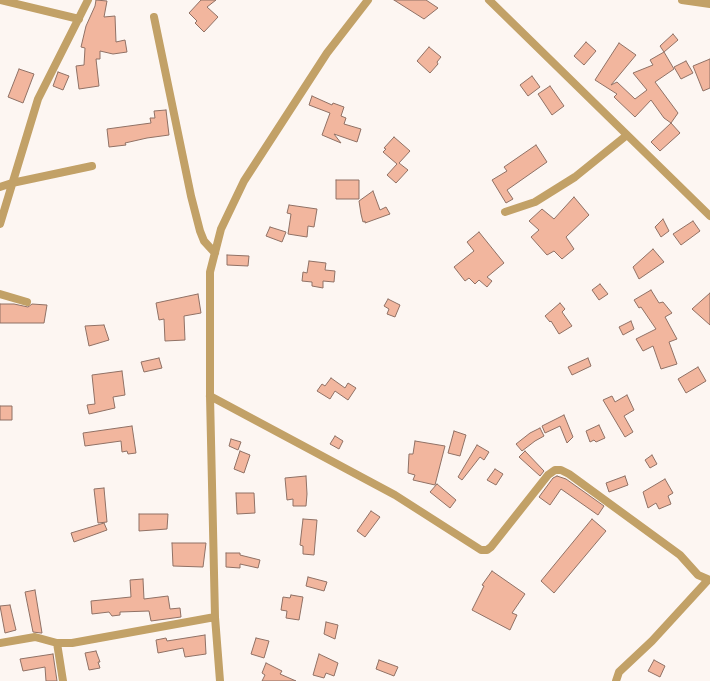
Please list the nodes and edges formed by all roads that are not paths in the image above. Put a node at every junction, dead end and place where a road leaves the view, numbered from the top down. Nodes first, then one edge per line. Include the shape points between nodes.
1 (0, 0) edge
2 (88, 0) edge
3 (368, 0) edge
4 (490, 0) edge
5 (682, 0) edge
6 (710, 4) edge
7 (154, 17) dead end
8 (79, 19) junction
9 (627, 135) junction
10 (92, 166) dead end
11 (12, 183) junction
12 (0, 187) edge
13 (505, 212) dead end
14 (710, 216) edge
15 (0, 224) edge
16 (215, 253) junction
17 (0, 294) edge
18 (27, 302) dead end
19 (210, 396) junction
20 (709, 580) edge
21 (215, 617) junction
22 (0, 643) edge
23 (57, 643) junction
24 (220, 679) edge
25 (64, 681) edge
26 (228, 681) edge
27 (616, 681) edge

1 - 8 street
2 - 8 street
3 - 16 street via 327,53 244,181 221,229
4 - 9 street
5 - 6 street
7 - 16 street via 200,231 204,241
8 - 11 street via 38,99
9 - 13 street via 575,177 535,202
9 - 14 street
10 - 11 street
11 - 12 street
11 - 15 street
16 - 19 street via 210,272
17 - 18 street
19 - 20 street via 395,495 481,550 491,547 548,475 555,470 561,470 680,555 698,574
19 - 21 street
20 - 27 street via 619,672
21 - 23 street via 72,643
21 - 24 street
22 - 23 street via 36,637
23 - 25 street
24 - 26 street

